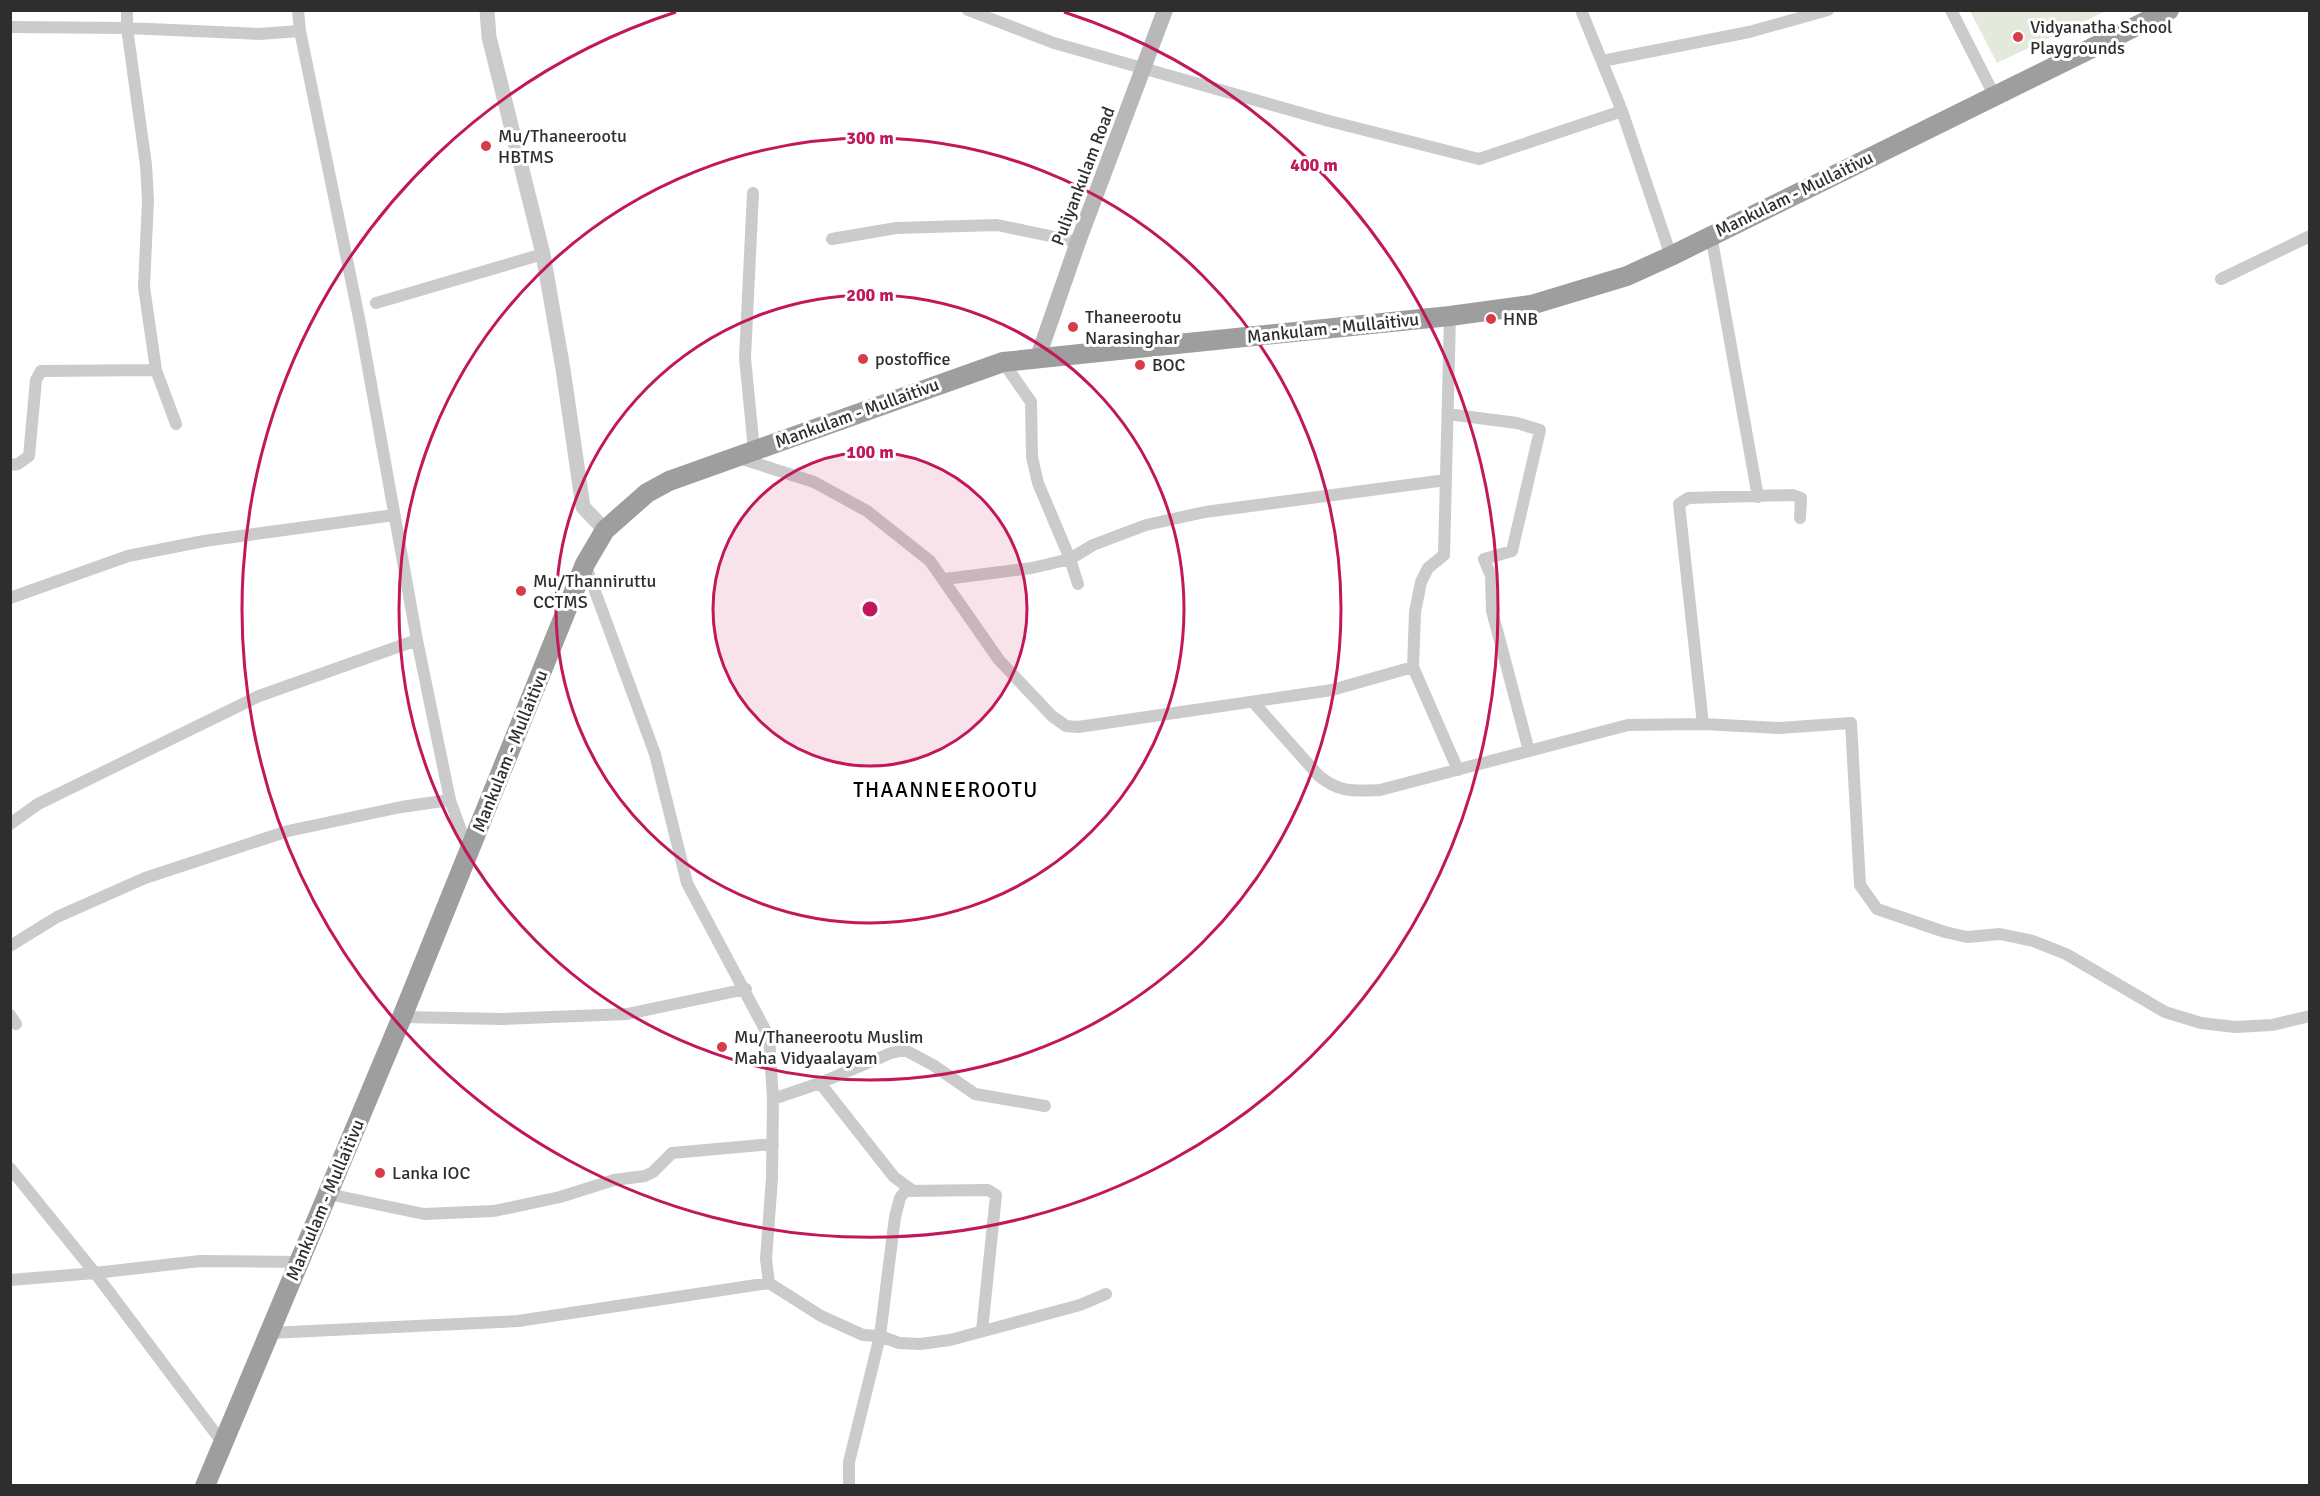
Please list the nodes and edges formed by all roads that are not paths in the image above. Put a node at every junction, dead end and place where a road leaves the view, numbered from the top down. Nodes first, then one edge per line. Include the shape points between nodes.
1 (127, 10) edge
2 (298, 10) edge
3 (487, 10) edge
4 (968, 10) edge
5 (1166, 10) edge
6 (1581, 10) edge
7 (1828, 10) edge
8 (1950, 10) edge
9 (2169, 10) edge
10 (10, 27) edge
11 (127, 28) junction
12 (300, 31) junction
13 (1602, 61) junction
14 (1144, 69) junction
15 (1994, 95) junction
16 (1622, 111) junction
17 (753, 193) dead end
18 (1711, 235) junction
19 (2310, 236) edge
20 (832, 239) dead end
21 (1078, 242) junction
22 (543, 254) junction
23 (1671, 256) junction
24 (2221, 279) dead end
25 (376, 303) dead end
26 (1450, 316) junction
27 (1038, 357) junction
28 (1003, 362) junction
29 (156, 370) junction
30 (1448, 414) junction
31 (176, 424) dead end
32 (744, 453) junction
33 (10, 465) edge
34 (1446, 480) junction
35 (1758, 497) junction
36 (394, 515) junction
37 (1800, 518) dead end
38 (605, 530) junction
39 (1070, 559) junction
40 (585, 564) junction
41 (945, 579) junction
42 (1078, 584) dead end
43 (10, 598) edge
44 (417, 640) junction
45 (1413, 667) junction
46 (1254, 703) junction
47 (1703, 724) junction
48 (1529, 751) junction
49 (1458, 770) junction
50 (450, 800) junction
51 (10, 824) edge
52 (469, 854) junction
53 (10, 946) edge
54 (746, 989) junction
55 (2310, 1016) edge
56 (402, 1017) junction
57 (820, 1083) junction
58 (773, 1099) junction
59 (1045, 1106) dead end
60 (772, 1144) junction
61 (10, 1167) edge
62 (912, 1190) junction
63 (328, 1194) junction
64 (299, 1262) junction
65 (94, 1274) junction
66 (10, 1280) edge
67 (769, 1283) junction
68 (1106, 1294) dead end
69 (982, 1331) junction
70 (269, 1333) junction
71 (880, 1336) junction
72 (222, 1442) junction
73 (205, 1485) edge
74 (849, 1485) edge

1 - 11 street
2 - 12 street
3 - 22 street via 492,48
4 - 14 street via 1054,43
5 - 14 main road, Puliyankulam Road
6 - 13 street
7 - 13 street via 1749,32
8 - 15 street
9 - 15 highway, Mankulam - Mullaitivu
10 - 11 street
11 - 12 street via 259,34
11 - 29 street via 146,165 144,287
12 - 36 street via 360,323
13 - 16 street
14 - 16 street via 1479,159
14 - 21 main road, Puliyankulam Road
15 - 18 highway, Mankulam - Mullaitivu
16 - 23 street
17 - 32 street
18 - 23 highway, Mankulam - Mullaitivu
18 - 35 street
19 - 24 street
20 - 21 street via 896,228 997,225
21 - 27 main road, Puliyankulam Road
22 - 25 street
22 - 38 street via 584,507
23 - 26 highway, Mankulam - Mullaitivu via 1627,276 1531,305
26 - 27 highway, Mankulam - Mullaitivu
26 - 30 street
27 - 28 highway, Mankulam - Mullaitivu
28 - 32 highway, Mankulam - Mullaitivu
28 - 39 street via 1031,402 1032,458 1038,483
29 - 31 street
29 - 33 street via 41,371 36,380 29,456
30 - 34 street
30 - 48 street via 1540,430 1512,551 1484,559 1491,576 1492,610
32 - 38 highway, Mankulam - Mullaitivu via 647,493
32 - 41 street via 814,482 867,511 930,561
34 - 39 street via 1205,512 1146,525 1093,545
34 - 45 street via 1444,555 1428,568 1421,582 1415,612
35 - 37 street via 1801,498
35 - 47 street via 1688,498 1679,504
36 - 43 street via 204,541 128,556
36 - 44 street
38 - 40 highway, Mankulam - Mullaitivu
39 - 41 street
39 - 42 street
40 - 52 highway, Mankulam - Mullaitivu
40 - 54 street via 655,754 687,883
41 - 46 street via 999,660 1066,726
44 - 50 street
44 - 51 street via 259,696 38,804
45 - 46 street via 1332,690
45 - 49 street
46 - 49 street via 1331,786 1349,791 1380,790
47 - 48 street via 1628,725
47 - 55 street via 1779,728 1851,723 1860,885 1877,909 1967,937 2000,934 2033,941 2066,954 2165,1012 2200,1023 2235,1027 2272,1025
48 - 49 street
50 - 52 street
50 - 53 street via 288,831 145,878 57,917
52 - 56 highway, Mankulam - Mullaitivu
54 - 56 street via 627,1014 502,1019
54 - 58 street via 770,1037
56 - 63 highway, Mankulam - Mullaitivu
57 - 58 street
57 - 59 street via 905,1050 975,1094
57 - 62 street via 894,1177
58 - 60 street
60 - 63 street via 672,1152 645,1176 614,1180 494,1211 424,1214
60 - 67 street via 766,1259
61 - 65 street
62 - 69 street via 988,1190 996,1195
62 - 71 street via 900,1198 895,1217
63 - 64 highway, Mankulam - Mullaitivu
64 - 65 street via 200,1260
64 - 70 highway, Mankulam - Mullaitivu
65 - 66 street
65 - 72 street
67 - 70 street via 518,1321
67 - 71 street via 821,1316 863,1335
68 - 69 street via 1080,1305
69 - 71 street via 920,1344 899,1343
70 - 72 highway, Mankulam - Mullaitivu
71 - 74 street via 849,1462
72 - 73 highway, Mankulam - Mullaitivu

